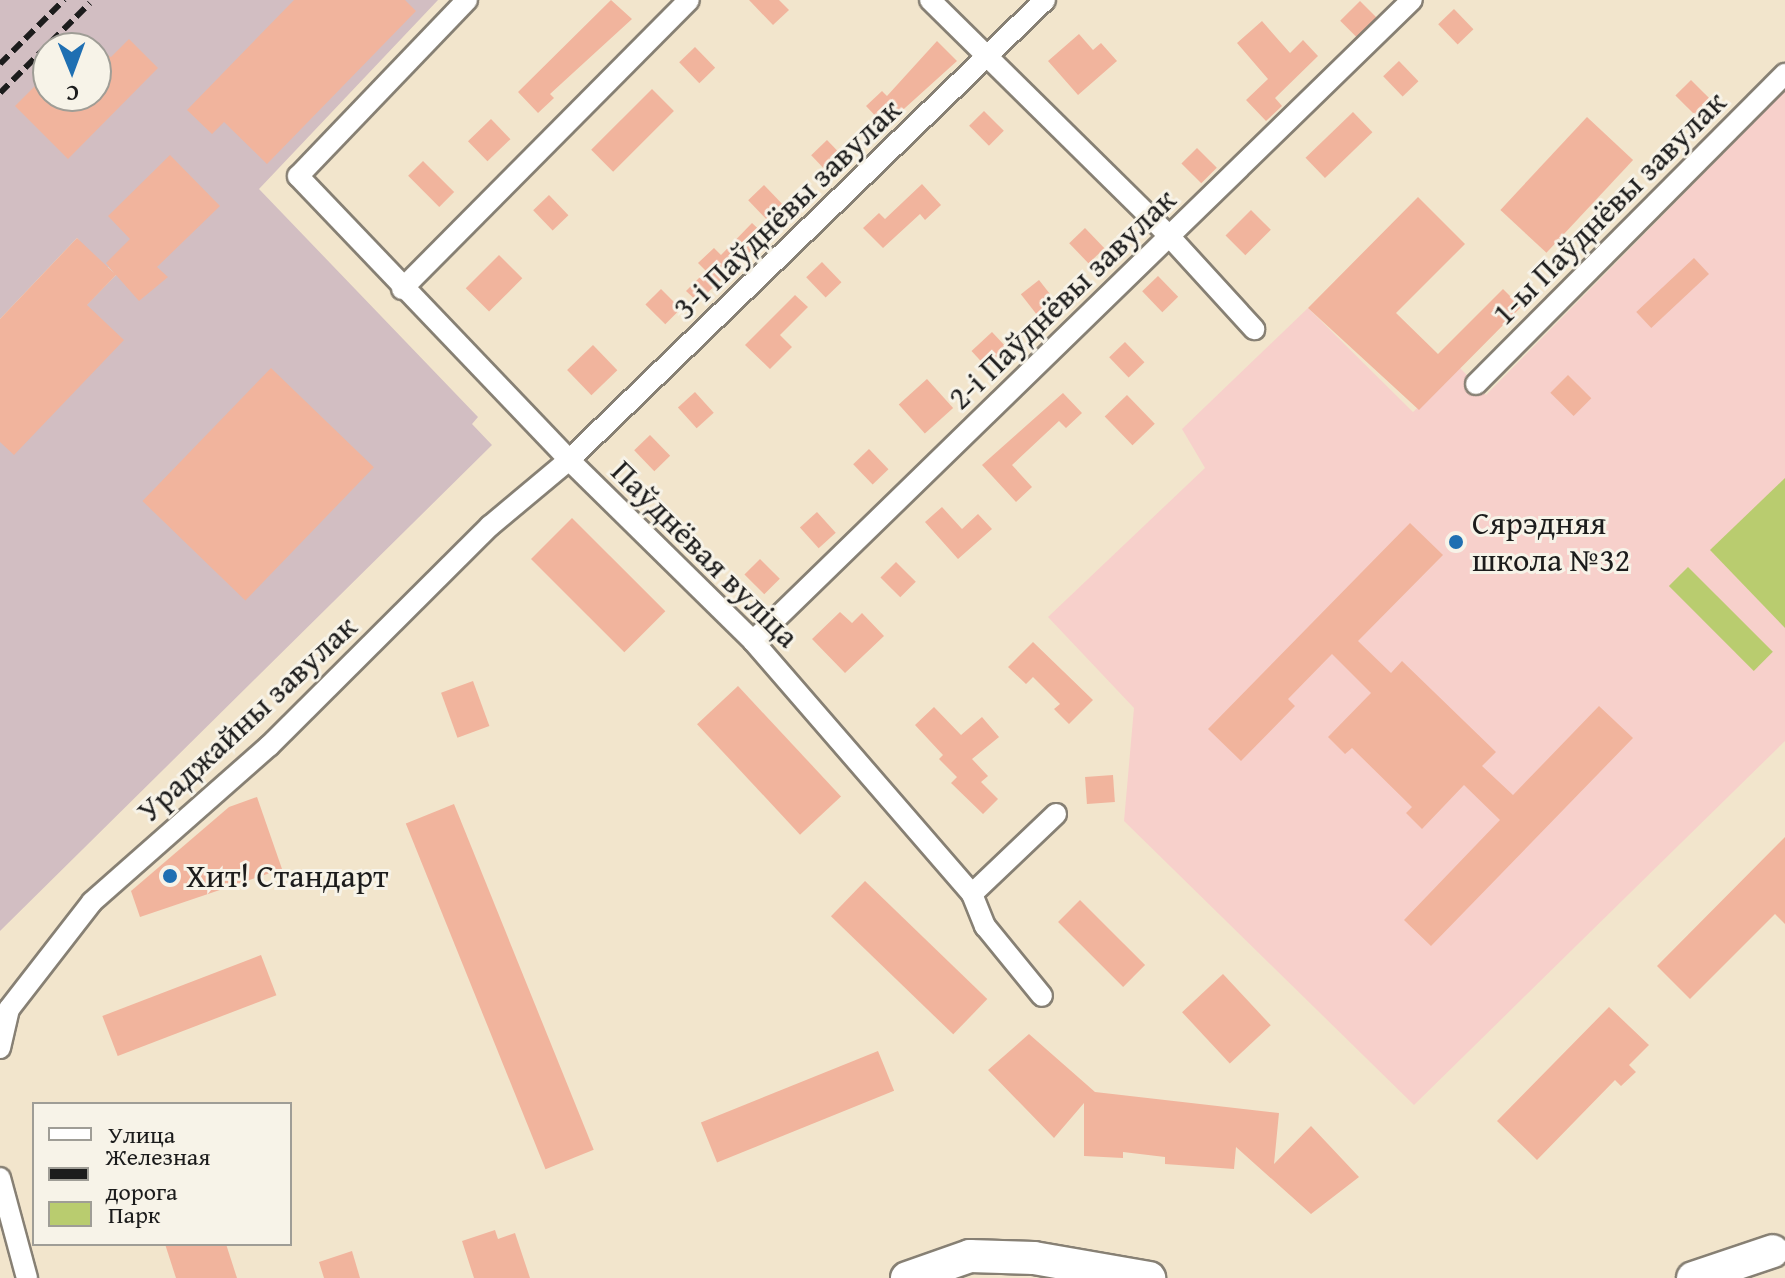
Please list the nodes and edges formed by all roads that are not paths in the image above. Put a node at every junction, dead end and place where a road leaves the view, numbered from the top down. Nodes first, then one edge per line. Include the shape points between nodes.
1 (467, 0) edge
2 (689, 0) edge
3 (930, 0) edge
4 (1045, 0) edge
5 (1412, 0) edge
6 (987, 57) junction
7 (1785, 74) edge
8 (1170, 237) junction
9 (402, 289) junction
10 (1254, 329) dead end
11 (1476, 384) dead end
12 (569, 460) junction
13 (753, 641) junction
14 (1056, 814) dead end
15 (972, 894) junction
16 (1042, 996) dead end
17 (0, 1048) edge
18 (0, 1178) edge
19 (1775, 1256) edge
20 (27, 1278) edge
21 (907, 1278) edge
22 (1149, 1278) edge
23 (1693, 1278) edge
24 (1744, 1278) edge

1 - 9 street, Паўднёвая вуліца via 298,176
2 - 9 street
3 - 6 street
4 - 6 street, 3-і Паўднёвы завулак
5 - 8 street, 2-і Паўднёвы завулак
6 - 8 street
6 - 12 street, 3-і Паўднёвы завулак
7 - 11 street, 1-ы Паўднёвы завулак
8 - 10 street
8 - 13 street, 2-і Паўднёвы завулак
9 - 12 street, Паўднёвая вуліца
12 - 13 street, Паўднёвая вуліца
12 - 17 street, Ураджайны завулак via 490,526 269,746 92,902 9,1009
13 - 15 street, Паўднёвая вуліца
14 - 15 street
15 - 16 street, Паўднёвая вуліца via 985,926
18 - 20 street
19 - 23 main road
19 - 24 main road
21 - 22 main road via 970,1256 1034,1258

